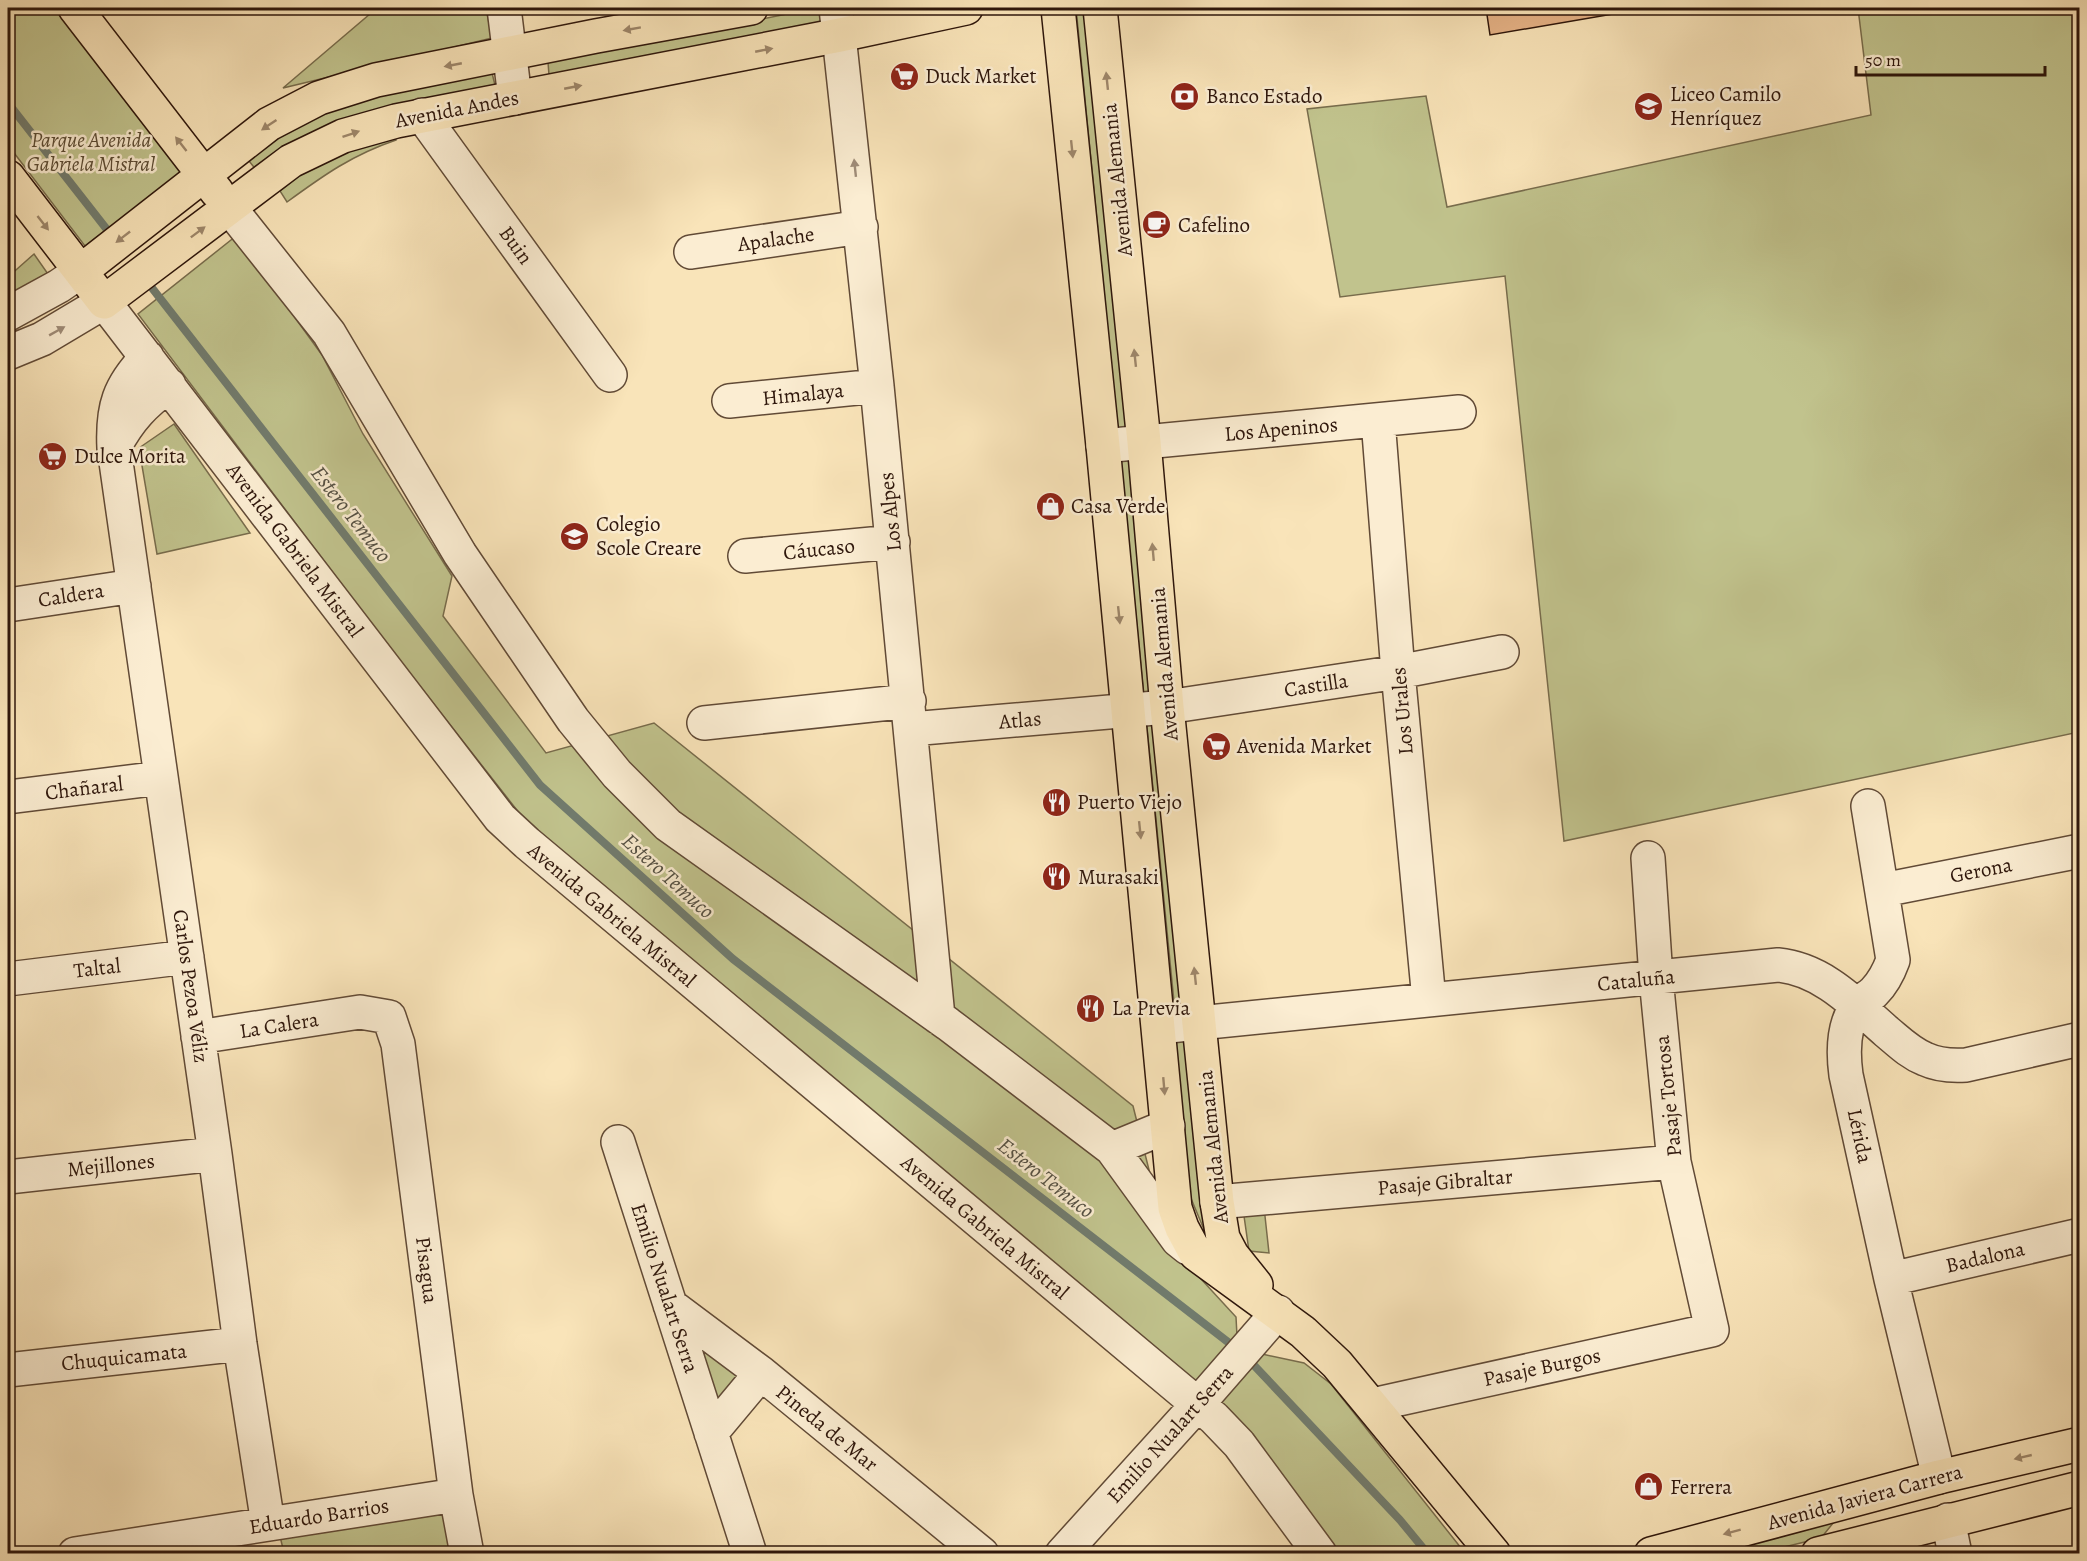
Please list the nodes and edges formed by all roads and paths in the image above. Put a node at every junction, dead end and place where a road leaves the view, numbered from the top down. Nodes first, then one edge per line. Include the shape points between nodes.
1 (76, 8) edge
2 (504, 8) edge
3 (751, 8) edge
4 (966, 8) edge
5 (1059, 8) edge
6 (1100, 8) edge
7 (838, 21) edge
8 (510, 53) junction
9 (515, 98) junction
10 (422, 115) junction
11 (204, 174) junction
12 (8, 177) edge
13 (230, 207) junction
14 (861, 227) junction
15 (691, 252) dead end
16 (89, 264) junction
17 (114, 295) junction
18 (8, 314) edge
19 (8, 353) edge
20 (147, 357) junction
21 (610, 375) dead end
22 (169, 385) junction
23 (877, 386) junction
24 (729, 401) dead end
25 (1459, 412) dead end
26 (1378, 420) junction
27 (1144, 442) junction
28 (1103, 446) junction
29 (114, 448) junction
30 (893, 542) junction
31 (745, 556) dead end
32 (134, 586) junction
33 (8, 605) edge
34 (1502, 652) dead end
35 (1398, 672) junction
36 (1167, 708) junction
37 (1128, 711) junction
38 (910, 715) junction
39 (704, 723) dead end
40 (161, 778) junction
41 (8, 797) edge
42 (1868, 806) dead end
43 (2079, 850) edge
44 (1648, 858) dead end
45 (1883, 890) junction
46 (187, 957) junction
47 (1656, 978) junction
48 (8, 979) edge
49 (1429, 1000) junction
50 (1857, 1005) junction
51 (360, 1012) joint
52 (938, 1017) junction
53 (1199, 1023) junction
54 (1159, 1028) junction
55 (198, 1037) junction
56 (2079, 1039) edge
57 (1168, 1126) junction
58 (618, 1142) dead end
59 (1112, 1149) junction
60 (215, 1154) junction
61 (1674, 1162) junction
62 (8, 1177) edge
63 (1217, 1202) junction
64 (2079, 1235) edge
65 (1196, 1254) junction
66 (1891, 1279) junction
67 (670, 1305) junction
68 (1270, 1322) junction
69 (1712, 1330) joint
70 (240, 1344) junction
71 (8, 1370) edge
72 (761, 1373) junction
73 (1204, 1397) junction
74 (1372, 1405) junction
75 (711, 1433) junction
76 (2079, 1444) edge
77 (1939, 1477) junction
78 (2079, 1488) edge
79 (456, 1495) junction
80 (1948, 1520) junction
81 (268, 1524) junction
82 (1908, 1531) junction
83 (196, 1544) edge
84 (75, 1554) edge
85 (467, 1554) edge
86 (750, 1554) edge
87 (982, 1554) edge
88 (1062, 1554) edge
89 (1320, 1554) edge
90 (1494, 1554) edge
91 (1651, 1554) edge
92 (1818, 1554) edge
93 (1956, 1554) edge

11 -> 1 main road
2 - 8 street
3 -> 8 main road, Avenida Andes
4 - 7 main road, Avenida Andes
5 -> 28 main road, Avenida Alemania
27 -> 6 main road, Avenida Alemania
9 -> 7 main road, Avenida Andes
14 -> 7 street, Los Alpes
8 - 9 street
8 -> 11 main road, Avenida Andes via 376,80 319,98 269,124
9 - 10 main road, Avenida Andes
13 -> 10 main road, Avenida Andes via 291,161 317,148 370,127
10 - 21 street, Buin
11 - 13 main road
11 -> 16 main road, Avenida Andes
12 -> 16 main road, Avenida Gabriela Mistral
17 -> 13 main road, Avenida Andes
13 - 52 street via 329,333 460,554 573,720 617,774 668,825
14 - 15 street, Apalache
14 - 23 street, Los Alpes
16 - 17 main road, Avenida Gabriela Mistral
16 - 18 street, Avenida Andes
19 -> 17 street, Avenida Andes via 42,339
17 - 20 street, Avenida Gabriela Mistral
20 - 22 street, Avenida Gabriela Mistral
20 - 29 street, Carlos Pezoa Véliz via 129,376 118,399 113,423
22 - 29 street via 127,423
22 - 73 street, Avenida Gabriela Mistral via 500,818
23 - 24 street, Himalaya
23 - 30 street, Los Alpes
25 - 26 street, Los Apeninos
26 - 27 street, Los Apeninos
26 - 35 street, Los Urales
27 - 28 street, Los Apeninos
36 -> 27 main road, Avenida Alemania
28 -> 37 main road, Avenida Alemania
29 - 32 street, Carlos Pezoa Véliz
30 - 31 street, Cáucaso
30 - 38 street, Los Alpes
32 - 33 street, Caldera
32 - 40 street, Carlos Pezoa Véliz
34 - 35 street, Castilla
35 - 36 street, Castilla
35 - 49 street, Los Urales
36 - 37 street, Castilla
53 -> 36 main road, Avenida Alemania
37 - 38 street, Atlas
37 -> 54 main road, Avenida Alemania
38 - 39 street, Atlas
38 - 52 street, Los Alpes
40 - 41 street, Chañaral
40 - 46 street, Carlos Pezoa Véliz
42 - 45 street, Lérida
43 - 45 street, Gerona
44 - 47 street, Pasaje Tortosa
45 - 50 street, Lérida via 1893,960 1875,991
46 - 48 street, Taltal
46 - 55 street, Carlos Pezoa Véliz
47 - 49 street, Cataluña
47 - 50 street, Cataluña via 1793,966 1818,976
47 - 61 street, Pasaje Tortosa
49 - 53 street, Cataluña
50 - 56 street, Cataluña via 1913,1053 1950,1066
50 - 66 street, Lérida via 1847,1031 1844,1060
51 - 55 street, La Calera
51 - 79 street, Pisagua via 389,1017 398,1044
52 - 59 street
53 - 54 street, Cataluña
53 - 63 main road, Avenida Alemania
54 -> 57 main road, Avenida Alemania
55 - 60 street, Carlos Pezoa Véliz
57 - 59 street
57 - 65 main road, Avenida Alemania via 1175,1208
58 - 67 street, Emilio Nualart Serra
59 - 65 street via 1178,1240
60 - 62 street, Mejillones
60 - 70 street, Carlos Pezoa Véliz
61 - 63 street, Pasaje Gibraltar
61 - 69 street, Pasaje Tortosa
63 - 68 main road, Avenida Alemania via 1223,1238
64 - 66 street, Badalona
65 - 68 main road, Avenida Alemania
66 - 77 street, Lérida
67 - 72 street, Pineda de Mar
67 - 75 street, Emilio Nualart Serra
68 - 73 street, Emilio Nualart Serra
68 - 74 main road via 1303,1332
69 - 74 street, Pasaje Burgos
70 - 71 street, Chuquicamata
70 - 81 street, Carlos Pezoa Véliz
72 - 75 street
72 - 87 street, Pineda de Mar
73 - 88 street, Emilio Nualart Serra
73 - 89 street, Avenida Gabriela Mistral via 1214,1418 1239,1444
74 - 90 main road
75 - 86 street, Emilio Nualart Serra
76 -> 77 main road, Avenida Javiera Carrera
77 - 82 main road via 1926,1508
77 -> 91 main road, Avenida Javiera Carrera
78 - 80 main road, Avenida Javiera Carrera
79 - 81 street, Eduardo Barrios
79 - 85 street, Pisagua
80 - 82 main road, Avenida Javiera Carrera
80 - 93 street
81 - 83 street, Eduardo Barrios
82 - 92 main road, Avenida Javiera Carrera
83 - 84 street, Eduardo Barrios

